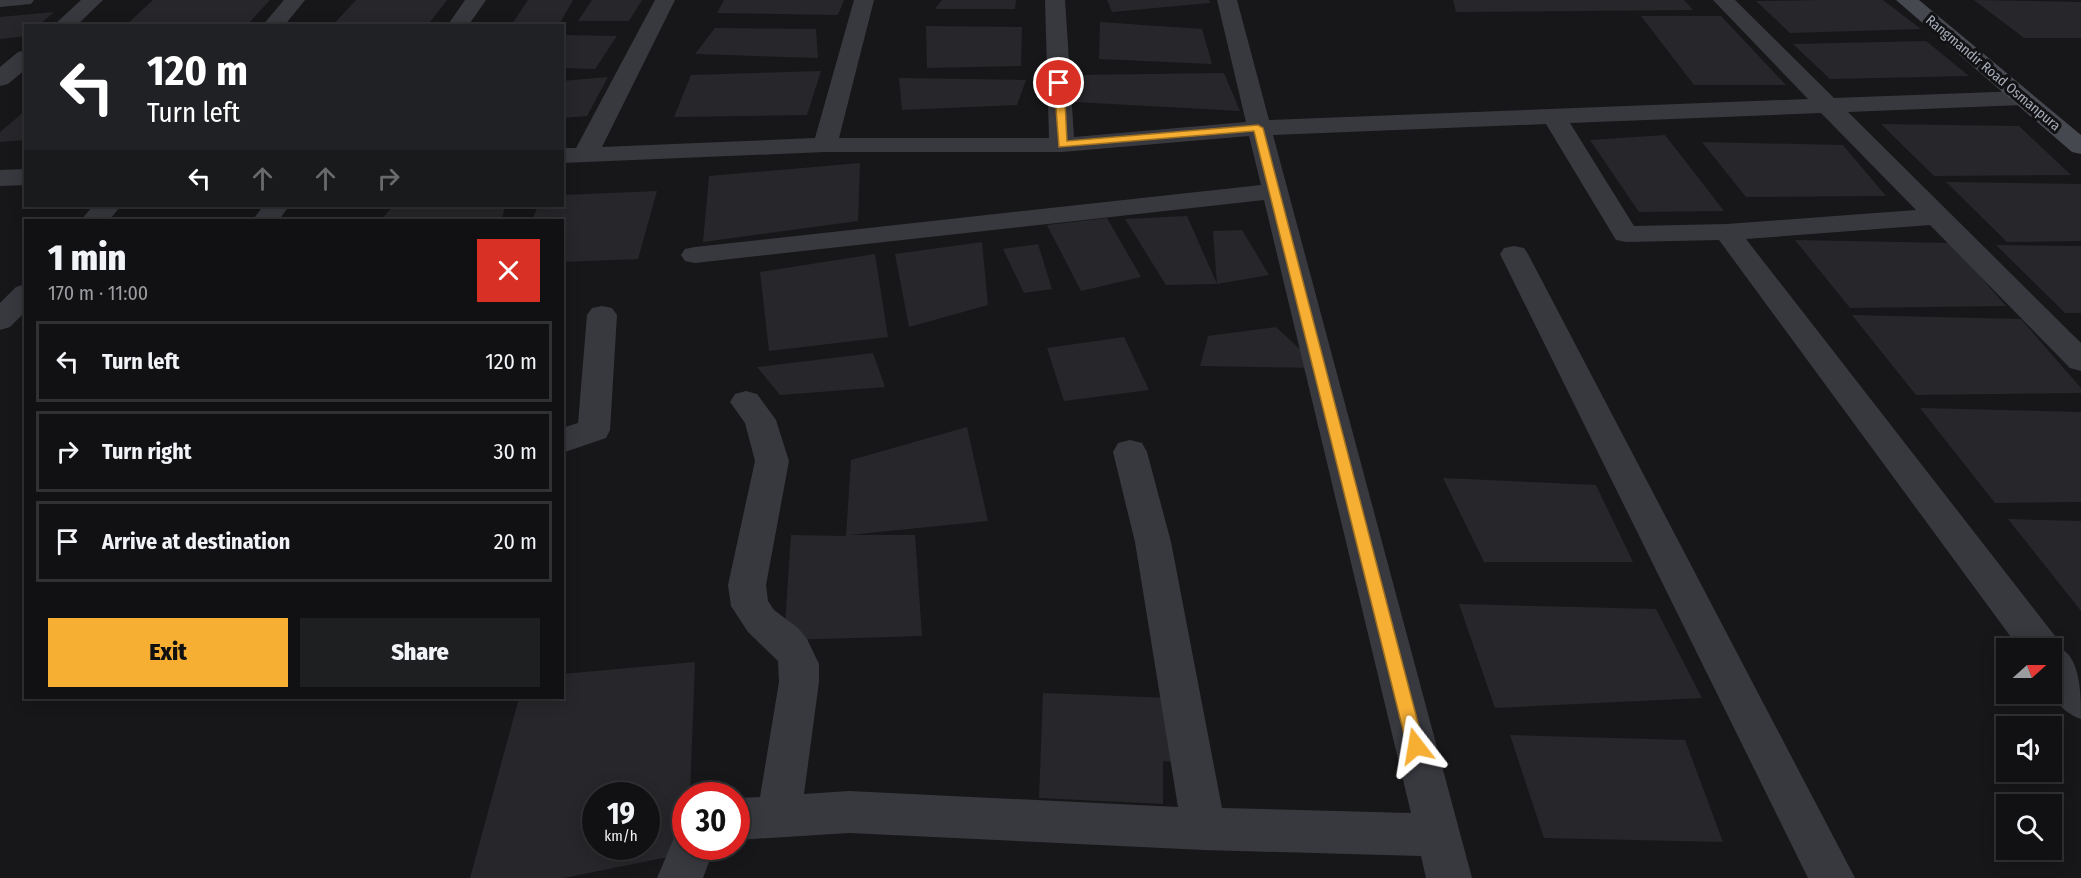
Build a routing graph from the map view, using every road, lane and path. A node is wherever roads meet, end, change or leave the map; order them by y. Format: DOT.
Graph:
graph roads {
  1 [pos="24,0"];
  2 [pos="93,0"];
  3 [pos="296,0"];
  4 [pos="476,0"];
  5 [pos="665,0"];
  6 [pos="864,0"];
  7 [pos="1054,0"];
  8 [pos="1227,0"];
  9 [pos="1723,0"];
  10 [pos="1906,0"];
  11 [pos="0,1"];
  12 [pos="65,24"];
  13 [pos="274,24"];
  14 [pos="458,24"];
  15 [pos="24,59"];
  16 [pos="0,79"];
  17 [pos="2022,98"];
  18 [pos="1828,105"];
  19 [pos="1554,117"];
  20 [pos="1258,128"];
  21 [pos="825,145"];
  22 [pos="1062,145"];
  23 [pos="2081,147"];
  24 [pos="574,156"];
  25 [pos="24,177"];
  26 [pos="0,178"];
  27 [pos="1274,191"];
  28 [pos="107,207"];
  29 [pos="1938,216"];
  30 [pos="95,219"];
  31 [pos="1727,232"];
  32 [pos="1514,254"];
  33 [pos="695,255"];
  34 [pos="24,295"];
  35 [pos="602,315"];
  36 [pos="0,320"];
  37 [pos="2081,361"];
  38 [pos="746,402"];
  39 [pos="564,440"];
  40 [pos="1130,453"];
  41 [pos="2033,638"];
  42 [pos="2062,675"];
  43 [pos="2081,701"];
  44 [pos="779,816"];
  45 [pos="750,818"];
  46 [pos="1204,829"];
  47 [pos="1438,835"];
  48 [pos="687,860"];
  49 [pos="680,878"];
  50 [pos="1449,878"];
  51 [pos="1832,878"];
  1 -- 11 [label="street"];
  2 -- 12 [label="street"];
  3 -- 13 [label="street"];
  4 -- 14 [label="street"];
  5 -- 24 [label="street"];
  6 -- 21 [label="street"];
  7 -- 22 [label="street"];
  8 -- 20 [label="street"];
  9 -- 18 [label="street"];
  10 -- 17 [label="street, Rangmandir Road Osmanpura"];
  15 -- 16 [label="street"];
  17 -- 18 [label="street"];
  17 -- 23 [label="street, Rangmandir Road Osmanpura"];
  18 -- 19 [label="street"];
  18 -- 29 [label="street"];
  19 -- 20 [label="street"];
  19 -- 31 [label="street"];
  20 -- 22 [label="street"];
  20 -- 27 [label="street"];
  21 -- 22 [label="street"];
  21 -- 24 [label="street"];
  25 -- 26 [label="street"];
  27 -- 33 [label="street"];
  27 -- 47 [label="street"];
  28 -- 30 [label="street"];
  29 -- 31 [label="street"];
  29 -- 37 [label="street"];
  31 -- 41 [label="street"];
  32 -- 51 [label="street"];
  34 -- 36 [label="street"];
  35 -- 39 [label="street"];
  38 -- 44 [label="street"];
  40 -- 46 [label="street"];
  42 -- 43 [label="street"];
  44 -- 45 [label="street"];
  44 -- 46 [label="street"];
  46 -- 47 [label="street"];
  47 -- 50 [label="street"];
  48 -- 49 [label="street"];
}
